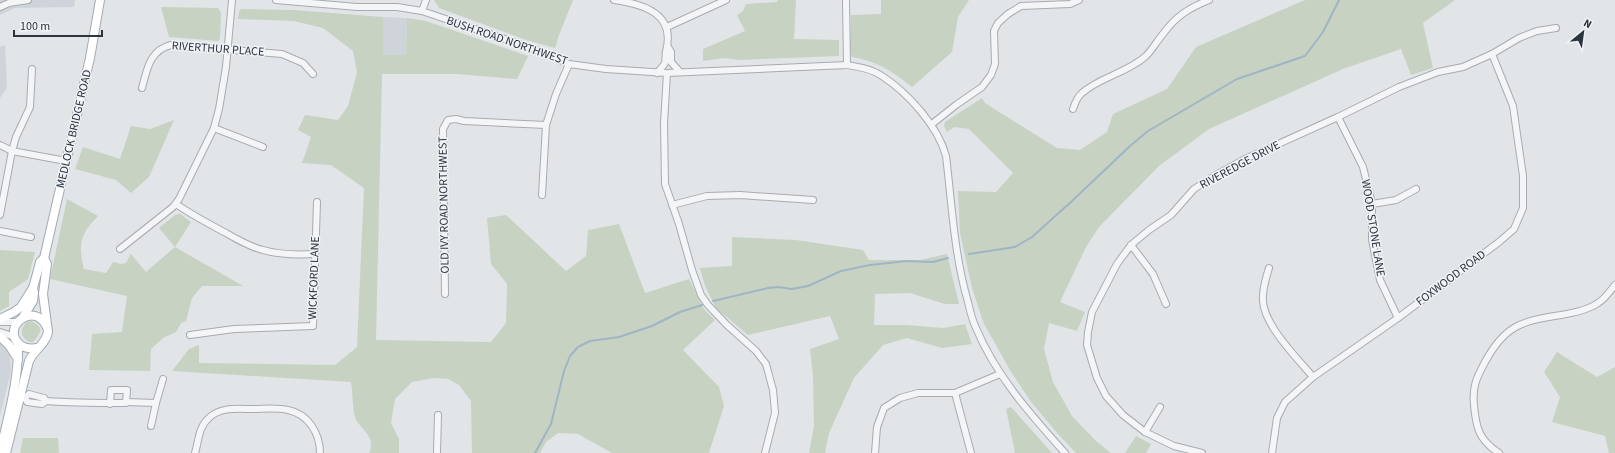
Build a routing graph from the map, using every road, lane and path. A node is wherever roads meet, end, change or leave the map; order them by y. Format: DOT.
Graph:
graph roads {
  1 [pos="28,0"];
  2 [pos="100,0"];
  3 [pos="232,0"];
  4 [pos="276,0"];
  5 [pos="426,0"];
  6 [pos="614,0"];
  7 [pos="726,0"];
  8 [pos="846,0"];
  9 [pos="1079,0"];
  10 [pos="1208,0"];
  11 [pos="293,1"];
  12 [pos="0,7"];
  13 [pos="422,11"];
  14 [pos="667,27"];
  15 [pos="1556,28"];
  16 [pos="668,47"];
  17 [pos="227,49"];
  18 [pos="1492,54"];
  19 [pos="569,64"];
  20 [pos="847,65"];
  21 [pos="32,69"];
  22 [pos="680,72"];
  23 [pos="657,73"];
  24 [pos="667,73"];
  25 [pos="313,74"];
  26 [pos="142,88"];
  27 [pos="1073,109"];
  28 [pos="1338,117"];
  29 [pos="932,124"];
  30 [pos="546,125"];
  31 [pos="214,128"];
  32 [pos="0,145"];
  33 [pos="263,147"];
  34 [pos="12,151"];
  35 [pos="66,161"];
  36 [pos="1416,189"];
  37 [pos="542,195"];
  38 [pos="813,200"];
  39 [pos="317,202"];
  40 [pos="176,204"];
  41 [pos="1372,204"];
  42 [pos="672,205"];
  43 [pos="0,215"];
  44 [pos="0,231"];
  45 [pos="31,237"];
  46 [pos="1131,245"];
  47 [pos="120,249"];
  48 [pos="314,254"];
  49 [pos="44,258"];
  50 [pos="1269,268"];
  51 [pos="1615,285"];
  52 [pos="33,288"];
  53 [pos="445,294"];
  54 [pos="1166,304"];
  55 [pos="1398,318"];
  56 [pos="0,319"];
  57 [pos="20,320"];
  58 [pos="0,322"];
  59 [pos="47,328"];
  60 [pos="0,332"];
  61 [pos="190,335"];
  62 [pos="0,337"];
  63 [pos="16,340"];
  64 [pos="37,348"];
  65 [pos="18,361"];
  66 [pos="1000,374"];
  67 [pos="1312,377"];
  68 [pos="163,379"];
  69 [pos="955,393"];
  70 [pos="19,396"];
  71 [pos="126,402"];
  72 [pos="156,403"];
  73 [pos="110,404"];
  74 [pos="1160,407"];
  75 [pos="438,415"];
  76 [pos="151,426"];
  77 [pos="1145,432"];
  78 [pos="1495,452"];
  79 [pos="0,453"];
  80 [pos="6,453"];
  81 [pos="195,453"];
  82 [pos="320,453"];
  83 [pos="437,453"];
  84 [pos="765,453"];
  85 [pos="875,453"];
  86 [pos="971,453"];
  87 [pos="1065,453"];
  88 [pos="1202,453"];
  89 [pos="1272,453"];
  1 -- 12 [label="street"];
  2 -- 35 [label="main road, MEDLOCK BRIDGE ROAD"];
  3 -- 17 [label="street"];
  4 -- 11 [label="street, BUSH ROAD NORTHWEST"];
  5 -- 13 [label="street"];
  6 -- 14 [label="street"];
  7 -- 14 [label="street"];
  8 -- 20 [label="street"];
  9 -- 29 [label="street"];
  10 -- 27 [label="street"];
  11 -- 13 [label="street, BUSH ROAD NORTHWEST"];
  13 -- 19 [label="street, BUSH ROAD NORTHWEST"];
  14 -- 16 [label="street"];
  15 -- 18 [label="street, RIVEREDGE DRIVE"];
  16 -- 22 [label="street"];
  16 -- 23 [label="street"];
  17 -- 25 [label="street, RIVERTHUR PLACE"];
  17 -- 26 [label="street, RIVERTHUR PLACE"];
  17 -- 31 [label="street"];
  18 -- 28 [label="street, RIVEREDGE DRIVE"];
  18 -- 55 [label="street, FOXWOOD ROAD"];
  19 -- 23 [label="street, BUSH ROAD NORTHWEST"];
  19 -- 30 [label="street"];
  20 -- 22 [label="street, BUSH ROAD NORTHWEST"];
  20 -- 29 [label="street, BUSH ROAD NORTHWEST"];
  21 -- 34 [label="street"];
  22 -- 24 [label="street, BUSH ROAD NORTHWEST"];
  23 -- 24 [label="street, BUSH ROAD NORTHWEST"];
  24 -- 42 [label="street"];
  28 -- 41 [label="street, WOOD STONE LANE"];
  28 -- 46 [label="street, RIVEREDGE DRIVE"];
  29 -- 66 [label="street"];
  30 -- 37 [label="street"];
  30 -- 53 [label="street, OLD IVY ROAD NORTHWEST"];
  31 -- 33 [label="street"];
  31 -- 40 [label="street"];
  32 -- 34 [label="street"];
  34 -- 35 [label="street"];
  34 -- 43 [label="street"];
  35 -- 49 [label="main road, MEDLOCK BRIDGE ROAD"];
  36 -- 41 [label="street"];
  38 -- 42 [label="street"];
  39 -- 48 [label="street, WICKFORD LANE"];
  40 -- 47 [label="street"];
  40 -- 48 [label="street"];
  41 -- 55 [label="street, WOOD STONE LANE"];
  42 -- 84 [label="street"];
  44 -- 45 [label="street"];
  46 -- 54 [label="street"];
  46 -- 77 [label="street, RIVEREDGE DRIVE"];
  48 -- 61 [label="street, WICKFORD LANE"];
  49 -- 52 [label="main road, MEDLOCK BRIDGE ROAD"];
  49 -- 59 [label="main road, MEDLOCK BRIDGE ROAD"];
  50 -- 67 [label="street"];
  51 -- 78 [label="street"];
  52 -- 56 [label="main road"];
  52 -- 57 [label="main road, MEDLOCK BRIDGE ROAD"];
  55 -- 67 [label="street, FOXWOOD ROAD"];
  57 -- 58 [label="street"];
  57 -- 59 [label="main road"];
  57 -- 63 [label="main road, MEDLOCK BRIDGE ROAD"];
  59 -- 64 [label="main road, MEDLOCK BRIDGE ROAD"];
  60 -- 63 [label="street"];
  62 -- 65 [label="main road"];
  63 -- 64 [label="main road"];
  63 -- 65 [label="main road, MEDLOCK BRIDGE ROAD"];
  64 -- 70 [label="main road, MEDLOCK BRIDGE ROAD"];
  65 -- 70 [label="main road, MEDLOCK BRIDGE ROAD"];
  66 -- 69 [label="street"];
  66 -- 87 [label="street"];
  67 -- 89 [label="street, FOXWOOD ROAD"];
  68 -- 72 [label="street"];
  69 -- 85 [label="street"];
  69 -- 86 [label="street"];
  70 -- 73 [label="street"];
  70 -- 79 [label="main road, MEDLOCK BRIDGE ROAD"];
  70 -- 80 [label="main road, MEDLOCK BRIDGE ROAD"];
  71 -- 72 [label="street"];
  71 -- 73 [label="street"];
  71 -- 73 [label="street"];
  72 -- 76 [label="street"];
  74 -- 77 [label="street"];
  75 -- 83 [label="street"];
  77 -- 88 [label="street, RIVEREDGE DRIVE"];
  81 -- 82 [label="street"];
}
